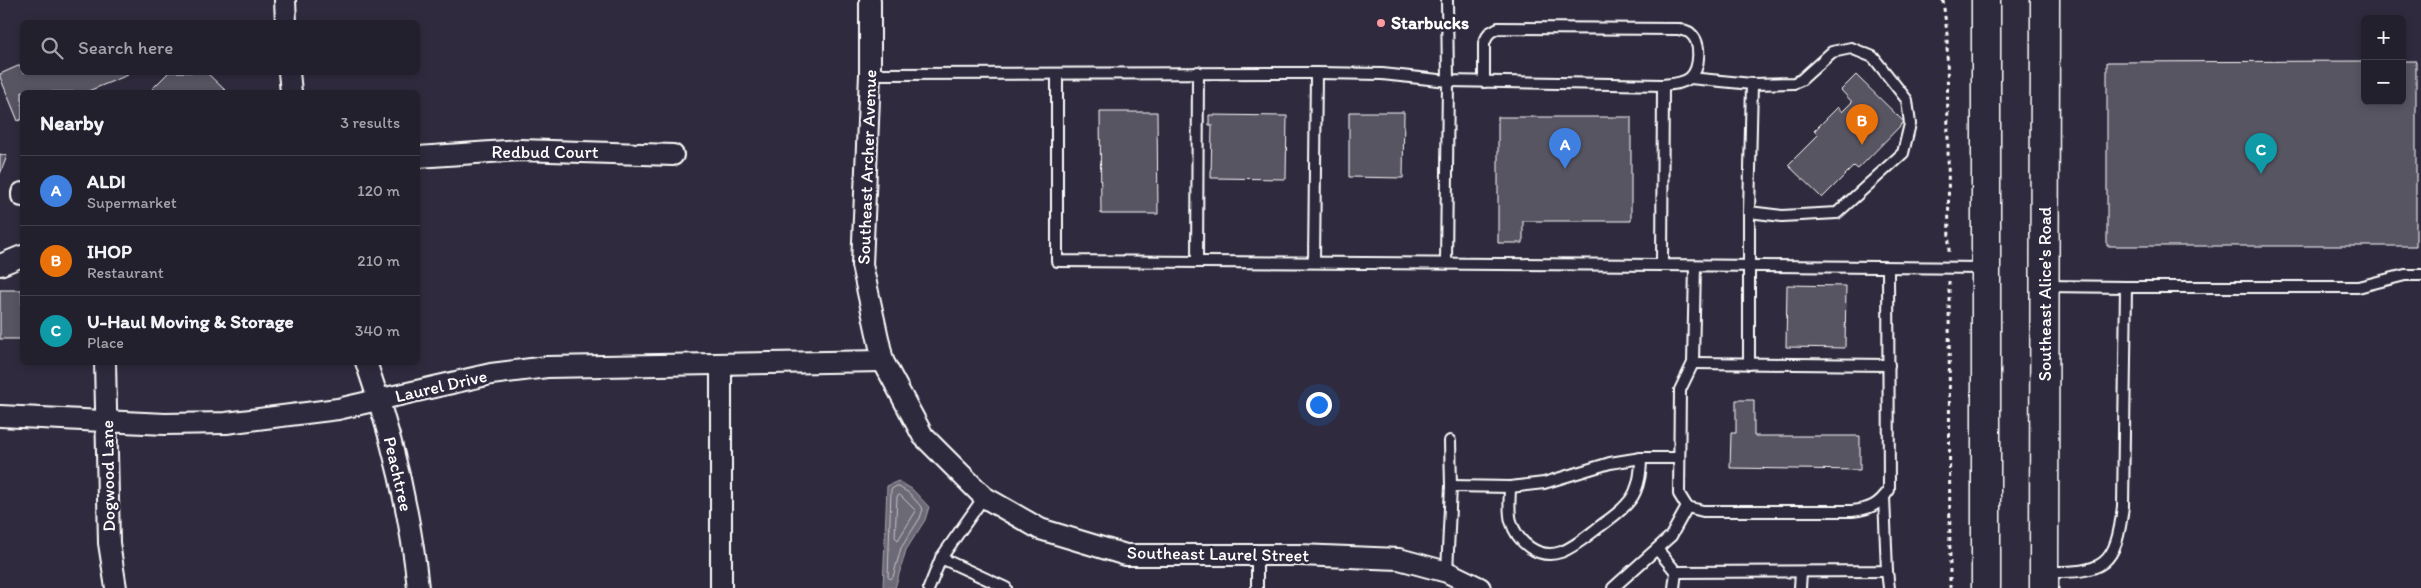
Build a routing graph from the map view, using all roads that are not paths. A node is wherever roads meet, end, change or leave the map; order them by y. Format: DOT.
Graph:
graph roads {
  1 [pos="285,0"];
  2 [pos="870,0"];
  3 [pos="1447,0"];
  4 [pos="1986,0"];
  5 [pos="2045,0"];
  6 [pos="286,20"];
  7 [pos="1198,72"];
  8 [pos="1316,73"];
  9 [pos="870,74"];
  10 [pos="289,75"];
  11 [pos="1057,75"];
  12 [pos="1690,78"];
  13 [pos="1448,81"];
  14 [pos="1484,82"];
  15 [pos="1752,84"];
  16 [pos="1662,85"];
  17 [pos="291,90"];
  18 [pos="673,155"];
  19 [pos="420,158"];
  20 [pos="1749,212"];
  21 [pos="20,257"];
  22 [pos="1197,262"];
  23 [pos="1314,262"];
  24 [pos="1446,262"];
  25 [pos="0,265"];
  26 [pos="1662,265"];
  27 [pos="1695,266"];
  28 [pos="1748,266"];
  29 [pos="1888,268"];
  30 [pos="1986,268"];
  31 [pos="2421,275"];
  32 [pos="2045,286"];
  33 [pos="2126,287"];
  34 [pos="884,361"];
  35 [pos="1693,362"];
  36 [pos="1749,364"];
  37 [pos="105,365"];
  38 [pos="367,365"];
  39 [pos="1889,365"];
  40 [pos="721,366"];
  41 [pos="379,400"];
  42 [pos="0,416"];
  43 [pos="107,421"];
  44 [pos="1450,441"];
  45 [pos="1641,458"];
  46 [pos="1679,458"];
  47 [pos="1451,486"];
  48 [pos="1510,487"];
  49 [pos="984,497"];
  50 [pos="1884,497"];
  51 [pos="1687,507"];
  52 [pos="1656,549"];
  53 [pos="1257,555"];
  54 [pos="941,558"];
  55 [pos="1447,572"];
  56 [pos="1676,572"];
  57 [pos="1800,572"];
  58 [pos="1888,572"];
  59 [pos="2044,580"];
  60 [pos="116,588"];
  61 [pos="418,588"];
  62 [pos="721,588"];
  63 [pos="929,588"];
  64 [pos="1006,588"];
  65 [pos="1257,588"];
  66 [pos="1480,588"];
  67 [pos="1613,588"];
  68 [pos="1674,588"];
  69 [pos="1800,588"];
  70 [pos="1889,588"];
  71 [pos="1986,588"];
  1 -- 6 [label="street"];
  2 -- 9 [label="street, Southeast Archer Avenue"];
  3 -- 13 [label="lane"];
  4 -- 30 [label="main road"];
  5 -- 32 [label="main road, Southeast Alice's Road"];
  7 -- 8 [label="lane"];
  7 -- 11 [label="lane"];
  7 -- 22 [label="lane"];
  8 -- 13 [label="lane"];
  8 -- 23 [label="lane"];
  9 -- 11 [label="lane"];
  9 -- 34 [label="street, Southeast Archer Avenue"];
  10 -- 17 [label="street"];
  11 -- 22 [label="lane"];
  12 -- 14 [label="lane"];
  12 -- 15 [label="lane"];
  12 -- 16 [label="lane"];
  13 -- 14 [label="lane"];
  13 -- 24 [label="lane"];
  14 -- 16 [label="lane"];
  15 -- 20 [label="lane"];
  15 -- 20 [label="lane"];
  16 -- 26 [label="lane"];
  18 -- 19 [label="street, Redbud Court"];
  20 -- 28 [label="lane"];
  21 -- 25 [label="street"];
  22 -- 23 [label="lane"];
  23 -- 24 [label="lane"];
  24 -- 26 [label="lane"];
  26 -- 27 [label="lane"];
  27 -- 28 [label="lane"];
  27 -- 35 [label="lane"];
  28 -- 29 [label="lane"];
  28 -- 36 [label="lane"];
  29 -- 30 [label="lane"];
  29 -- 39 [label="lane"];
  30 -- 71 [label="main road"];
  31 -- 33 [label="lane"];
  32 -- 33 [label="lane"];
  32 -- 59 [label="main road, Southeast Alice's Road"];
  33 -- 59 [label="lane"];
  34 -- 40 [label="street, Laurel Drive"];
  34 -- 49 [label="street, Southeast Laurel Street"];
  35 -- 36 [label="lane"];
  35 -- 46 [label="lane"];
  36 -- 39 [label="lane"];
  37 -- 43 [label="street, Dogwood Lane"];
  38 -- 41 [label="street, Peachtree"];
  39 -- 50 [label="lane"];
  40 -- 41 [label="street, Laurel Drive"];
  40 -- 62 [label="street"];
  41 -- 43 [label="street, Laurel Drive"];
  41 -- 61 [label="street, Peachtree"];
  42 -- 43 [label="street, Laurel Drive"];
  43 -- 60 [label="street, Dogwood Lane"];
  44 -- 47 [label="lane"];
  45 -- 46 [label="lane"];
  45 -- 48 [label="lane"];
  45 -- 48 [label="lane"];
  46 -- 51 [label="lane"];
  47 -- 48 [label="lane"];
  47 -- 55 [label="lane"];
  49 -- 53 [label="street, Southeast Laurel Street"];
  49 -- 54 [label="lane"];
  50 -- 51 [label="lane"];
  50 -- 58 [label="lane"];
  51 -- 52 [label="lane"];
  52 -- 56 [label="lane"];
  52 -- 67 [label="lane"];
  53 -- 55 [label="street, Southeast Laurel Street"];
  53 -- 65 [label="lane"];
  54 -- 63 [label="lane"];
  54 -- 64 [label="lane"];
  55 -- 66 [label="street, Southeast Laurel Street"];
  56 -- 57 [label="lane"];
  56 -- 68 [label="lane"];
  57 -- 58 [label="lane"];
  57 -- 69 [label="lane"];
  58 -- 70 [label="lane"];
}
